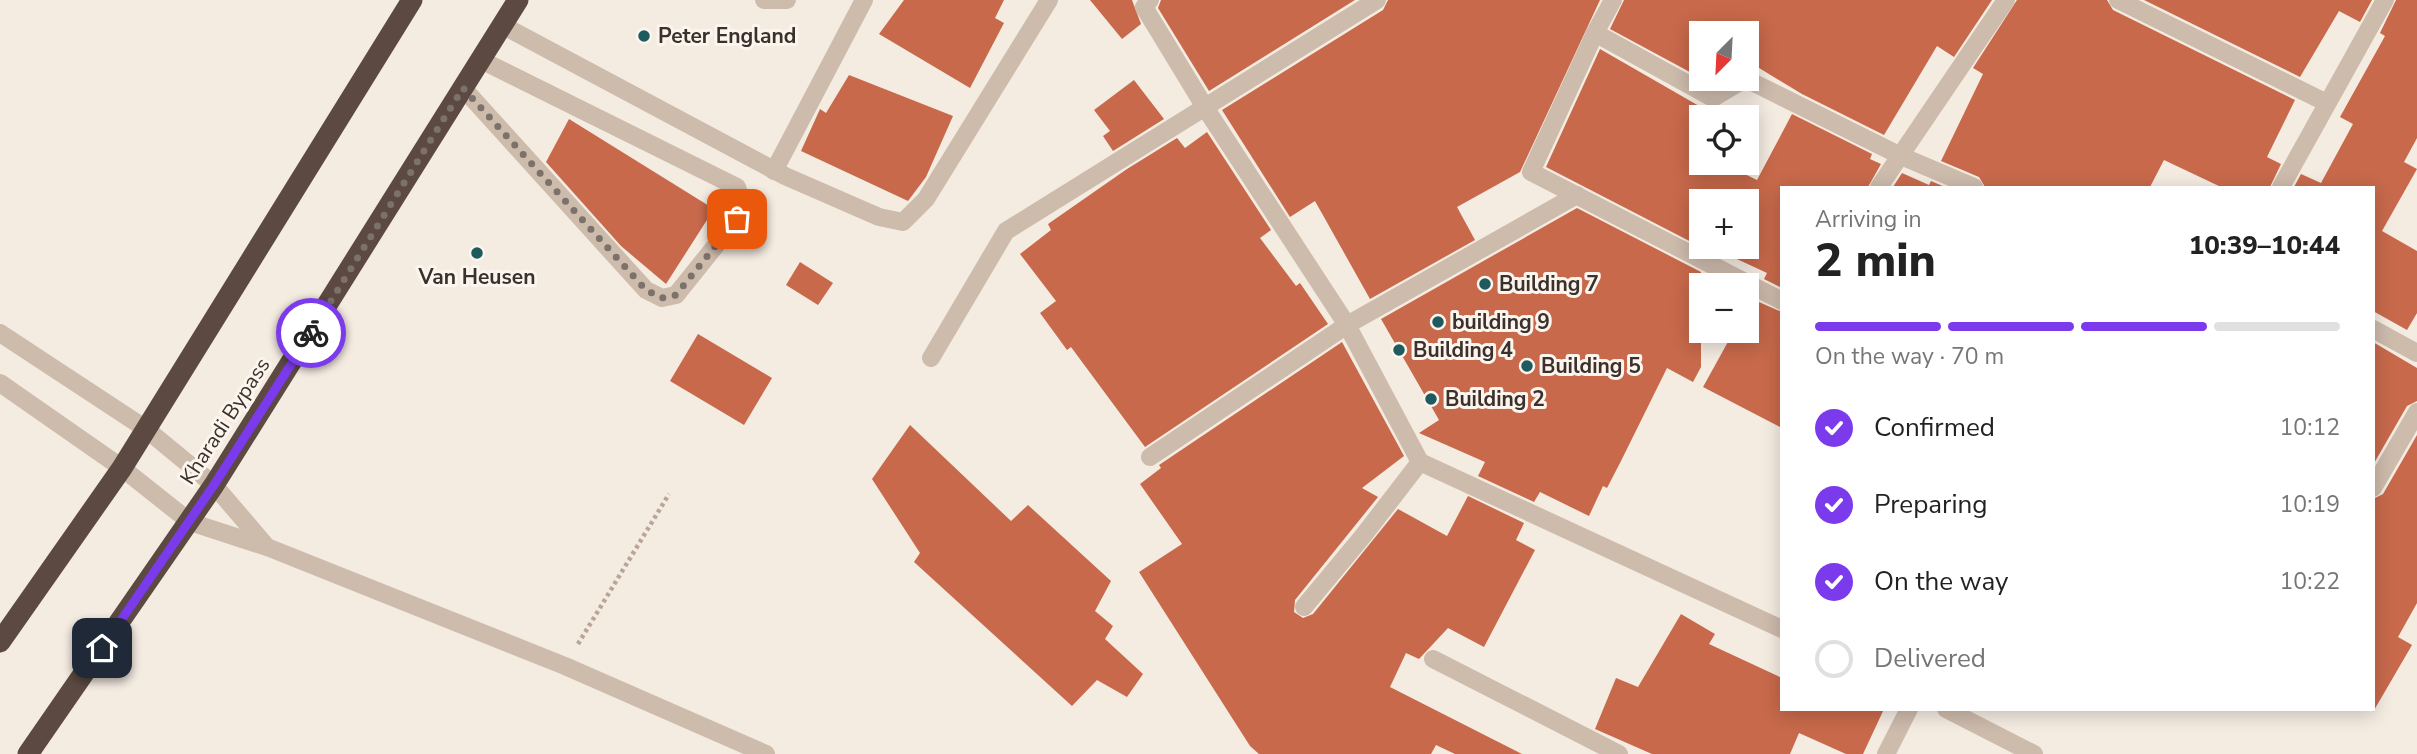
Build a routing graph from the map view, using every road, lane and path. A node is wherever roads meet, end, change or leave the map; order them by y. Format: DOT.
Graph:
graph roads {
  1 [pos="412,0"];
  2 [pos="518,0"];
  3 [pos="764,0"];
  4 [pos="787,0"];
  5 [pos="864,0"];
  6 [pos="1049,0"];
  7 [pos="1377,0"];
  8 [pos="1613,0"];
  9 [pos="2006,0"];
  10 [pos="2118,0"];
  11 [pos="2385,0"];
  12 [pos="1144,2"];
  13 [pos="502,25"];
  14 [pos="1595,33"];
  15 [pos="481,60"];
  16 [pos="1689,85"];
  17 [pos="1759,85"];
  18 [pos="463,88"];
  19 [pos="1700,91"];
  20 [pos="1725,91"];
  21 [pos="2327,103"];
  22 [pos="1206,109"];
  23 [pos="1901,156"];
  24 [pos="774,171"];
  25 [pos="1881,186"];
  26 [pos="1972,186"];
  27 [pos="2282,186"];
  28 [pos="1577,195"];
  29 [pos="1780,300"];
  30 [pos="1347,325"];
  31 [pos="2375,330"];
  32 [pos="0,333"];
  33 [pos="2417,353"];
  34 [pos="931,358"];
  35 [pos="0,383"];
  36 [pos="2417,412"];
  37 [pos="146,429"];
  38 [pos="1150,457"];
  39 [pos="1420,462"];
  40 [pos="122,468"];
  41 [pos="214,485"];
  42 [pos="2375,485"];
  43 [pos="669,495"];
  44 [pos="190,522"];
  45 [pos="267,547"];
  46 [pos="1304,607"];
  47 [pos="1780,628"];
  48 [pos="0,642"];
  49 [pos="1433,659"];
  50 [pos="565,666"];
  51 [pos="1908,711"];
  52 [pos="1950,711"];
  53 [pos="28,754"];
  54 [pos="766,754"];
  55 [pos="1619,754"];
  56 [pos="1886,754"];
  57 [pos="2034,754"];
  1 -- 37 [label="highway"];
  2 -- 13 [label="highway, Kharadi Bypass"];
  3 -- 4 [label="street"];
  5 -- 24 [label="street"];
  6 -- 24 [label="street"];
  7 -- 22 [label="street"];
  8 -- 14 [label="street"];
  9 -- 23 [label="street"];
  10 -- 21 [label="street"];
  11 -- 21 [label="street"];
  12 -- 22 [label="street"];
  13 -- 15 [label="highway, Kharadi Bypass"];
  13 -- 24 [label="street"];
  14 -- 16 [label="street"];
  14 -- 28 [label="street"];
  15 -- 18 [label="highway, Kharadi Bypass"];
  15 -- 18 [label="street"];
  17 -- 23 [label="street"];
  18 -- 41 [label="highway, Kharadi Bypass"];
  19 -- 20 [label="street"];
  21 -- 27 [label="street"];
  22 -- 30 [label="street"];
  22 -- 34 [label="street"];
  23 -- 25 [label="street"];
  23 -- 26 [label="street"];
  28 -- 29 [label="street"];
  28 -- 30 [label="street"];
  30 -- 38 [label="street"];
  30 -- 39 [label="street"];
  31 -- 33 [label="street"];
  32 -- 37 [label="street"];
  35 -- 40 [label="street"];
  36 -- 42 [label="street"];
  37 -- 40 [label="highway"];
  37 -- 41 [label="street"];
  39 -- 46 [label="street"];
  39 -- 47 [label="street"];
  40 -- 44 [label="street"];
  40 -- 48 [label="highway"];
  41 -- 44 [label="highway, Kharadi Bypass"];
  41 -- 45 [label="street"];
  43 -- 50 [label="path"];
  44 -- 45 [label="street"];
  44 -- 53 [label="highway, Kharadi Bypass"];
  45 -- 50 [label="street"];
  49 -- 55 [label="street"];
  50 -- 54 [label="street"];
  51 -- 56 [label="street"];
  52 -- 57 [label="street"];
}
